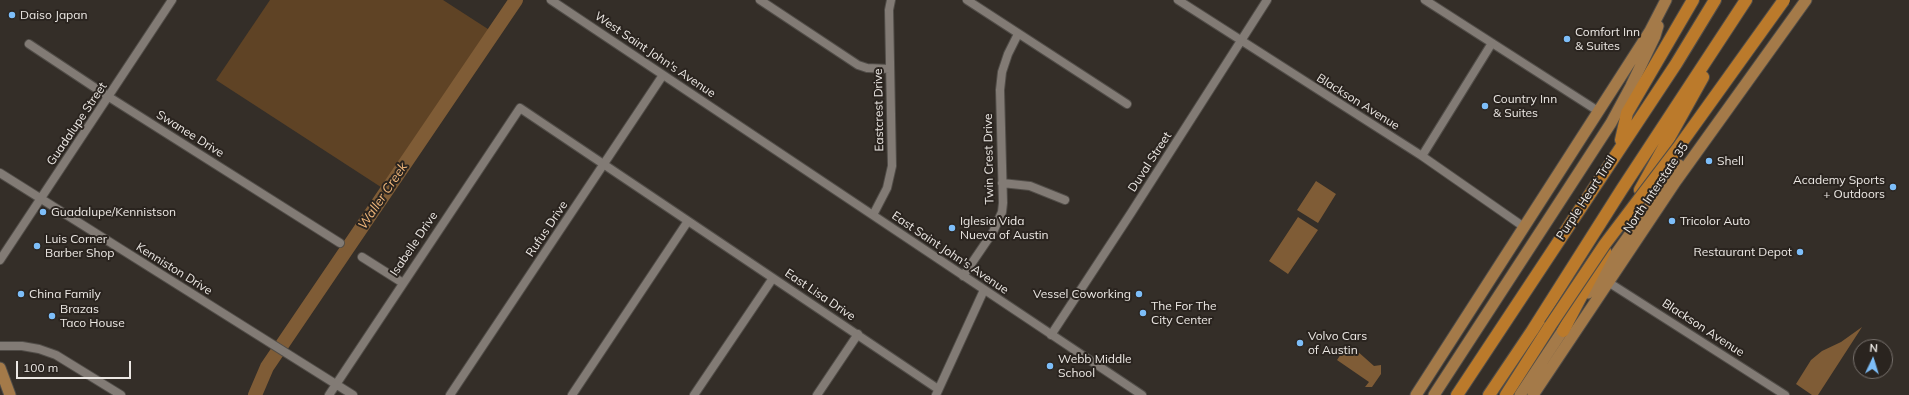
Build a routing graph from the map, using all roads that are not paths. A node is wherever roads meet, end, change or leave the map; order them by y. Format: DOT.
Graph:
graph roads {
  1 [pos="172,0"];
  2 [pos="760,0"];
  3 [pos="891,0"];
  4 [pos="967,0"];
  5 [pos="1178,0"];
  6 [pos="1267,0"];
  7 [pos="1425,0"];
  8 [pos="1693,0"];
  9 [pos="1715,0"];
  10 [pos="1746,0"];
  11 [pos="1784,0"];
  12 [pos="1806,0"];
  13 [pos="555,1"];
  14 [pos="1665,4"];
  15 [pos="1725,31"];
  16 [pos="1018,34"];
  17 [pos="1241,42"];
  18 [pos="1492,43"];
  19 [pos="29,44"];
  20 [pos="890,69"];
  21 [pos="663,75"];
  22 [pos="109,97"];
  23 [pos="1734,98"];
  24 [pos="1127,104"];
  25 [pos="520,108"];
  26 [pos="1598,112"];
  27 [pos="746,130"];
  28 [pos="1619,148"];
  29 [pos="1422,156"];
  30 [pos="605,164"];
  31 [pos="0,173"];
  32 [pos="1002,183"];
  33 [pos="41,198"];
  34 [pos="1065,200"];
  35 [pos="873,215"];
  36 [pos="688,220"];
  37 [pos="1524,227"];
  38 [pos="340,243"];
  39 [pos="362,256"];
  40 [pos="0,260"];
  41 [pos="963,276"];
  42 [pos="773,278"];
  43 [pos="1608,282"];
  44 [pos="403,283"];
  45 [pos="984,290"];
  46 [pos="1563,331"];
  47 [pos="858,334"];
  48 [pos="1051,334"];
  49 [pos="0,346"];
  50 [pos="0,368"];
  51 [pos="336,385"];
  52 [pos="937,392"];
  53 [pos="10,395"];
  54 [pos="121,395"];
  55 [pos="329,395"];
  56 [pos="353,395"];
  57 [pos="450,395"];
  58 [pos="572,395"];
  59 [pos="694,395"];
  60 [pos="817,395"];
  61 [pos="1142,395"];
  62 [pos="1416,395"];
  63 [pos="1434,395"];
  64 [pos="1457,395"];
  65 [pos="1489,395"];
  66 [pos="1506,395"];
  67 [pos="1520,395"];
  68 [pos="1533,395"];
  69 [pos="1785,395"];
  1 -- 22 [label="street, Guadalupe Street"];
  2 -- 20 [label="street"];
  3 -- 20 [label="street, Eastcrest Drive"];
  4 -- 16 [label="street"];
  5 -- 17 [label="street, Blackson Avenue"];
  6 -- 17 [label="street, Duval Street"];
  7 -- 18 [label="street"];
  8 -- 28 [label="highway"];
  9 -- 28 [label="highway, Purple Heart Trail"];
  10 -- 15 [label="highway, Purple Heart Trail"];
  11 -- 66 [label="highway, bridge"];
  12 -- 23 [label="main road, North Interstate 35"];
  13 -- 21 [label="street, West Saint John's Avenue"];
  14 -- 26 [label="main road"];
  14 -- 63 [label="main road"];
  15 -- 46 [label="highway"];
  15 -- 65 [label="highway, Purple Heart Trail"];
  16 -- 24 [label="street"];
  16 -- 32 [label="street, Twin Crest Drive"];
  17 -- 29 [label="street, Blackson Avenue"];
  17 -- 48 [label="street, Duval Street"];
  18 -- 26 [label="street"];
  18 -- 29 [label="street"];
  19 -- 22 [label="street, Swanee Drive"];
  20 -- 35 [label="street, Eastcrest Drive"];
  21 -- 27 [label="street, West Saint John's Avenue"];
  21 -- 30 [label="street, Rufus Drive"];
  22 -- 33 [label="street, Guadalupe Street"];
  22 -- 38 [label="street, Swanee Drive"];
  23 -- 43 [label="main road, North Interstate 35"];
  23 -- 46 [label="main road"];
  25 -- 30 [label="street, East Lisa Drive"];
  25 -- 44 [label="street, Isabelle Drive"];
  26 -- 37 [label="main road"];
  27 -- 35 [label="street, East Saint John's Avenue"];
  28 -- 64 [label="highway, Purple Heart Trail"];
  29 -- 37 [label="street, Blackson Avenue"];
  30 -- 36 [label="street, East Lisa Drive"];
  30 -- 57 [label="street, Rufus Drive"];
  31 -- 33 [label="street, Kenniston Drive"];
  32 -- 34 [label="street"];
  32 -- 41 [label="street, Twin Crest Drive"];
  33 -- 40 [label="street, Guadalupe Street"];
  33 -- 51 [label="street, Kenniston Drive"];
  35 -- 41 [label="street, East Saint John's Avenue"];
  36 -- 42 [label="street, East Lisa Drive"];
  36 -- 58 [label="street"];
  37 -- 62 [label="main road"];
  39 -- 44 [label="street"];
  41 -- 45 [label="street, East Saint John's Avenue"];
  42 -- 47 [label="street, East Lisa Drive"];
  42 -- 59 [label="street"];
  43 -- 68 [label="main road, North Interstate 35"];
  43 -- 69 [label="street, Blackson Avenue"];
  44 -- 51 [label="street, Isabelle Drive"];
  45 -- 48 [label="street, East Saint John's Avenue"];
  45 -- 52 [label="street"];
  46 -- 67 [label="main road"];
  47 -- 52 [label="street, East Lisa Drive"];
  47 -- 60 [label="street"];
  48 -- 61 [label="street, East Saint John's Avenue"];
  49 -- 54 [label="street"];
  50 -- 53 [label="main road"];
  51 -- 55 [label="street, Isabelle Drive"];
  51 -- 56 [label="street"];
}
